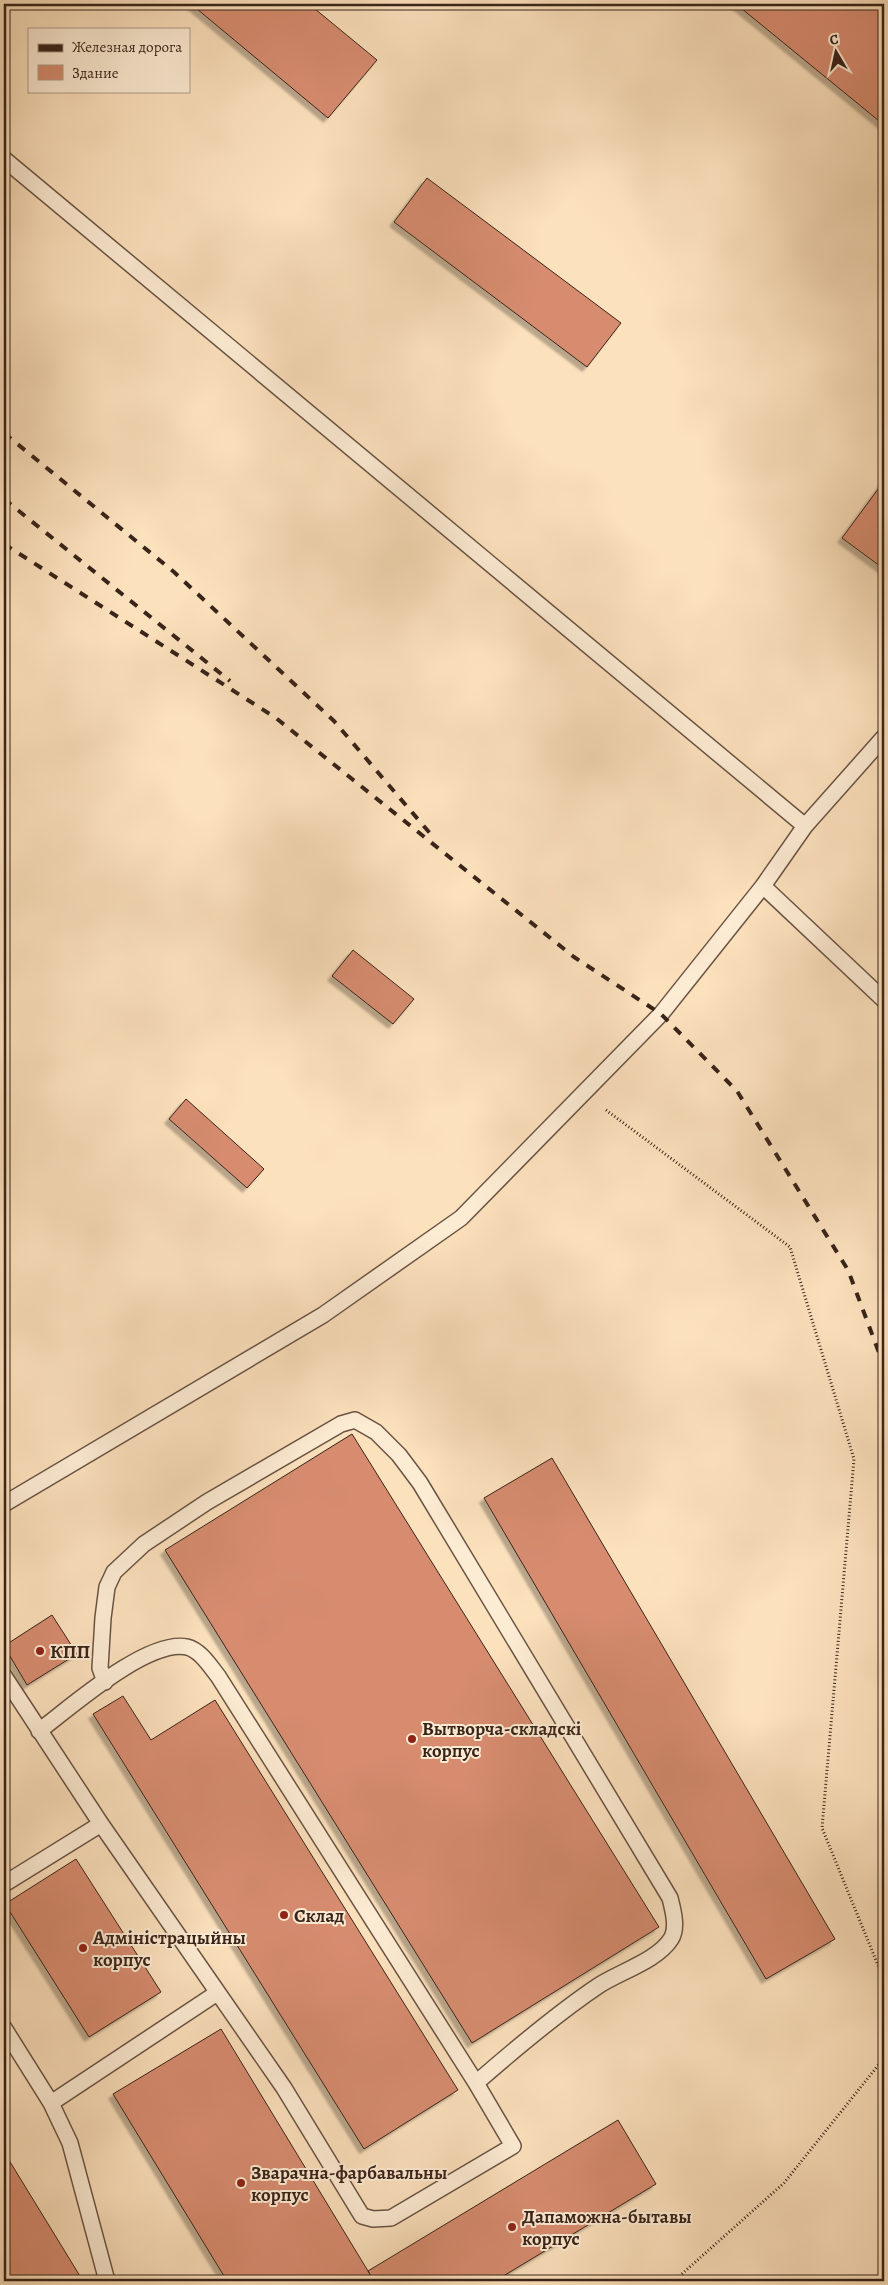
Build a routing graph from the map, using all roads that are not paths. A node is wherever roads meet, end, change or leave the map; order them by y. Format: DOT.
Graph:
graph roads {
  1 [pos="4,159"];
  2 [pos="884,737"];
  3 [pos="805,826"];
  4 [pos="763,886"];
  5 [pos="884,1000"];
  6 [pos="4,1504"];
  7 [pos="4,1676"];
  8 [pos="105,1682"];
  9 [pos="39,1731"];
  10 [pos="102,1824"];
  11 [pos="4,1884"];
  12 [pos="217,1993"];
  13 [pos="4,2028"];
  14 [pos="476,2083"];
  15 [pos="50,2104"];
  16 [pos="106,2281"];
  1 -- 3 [label="lane"];
  2 -- 3 [label="lane"];
  3 -- 4 [label="lane"];
  4 -- 5 [label="lane"];
  4 -- 6 [label="lane"];
  7 -- 9 [label="lane"];
  8 -- 9 [label="lane"];
  8 -- 14 [label="lane"];
  8 -- 14 [label="lane"];
  9 -- 10 [label="lane"];
  10 -- 11 [label="lane"];
  10 -- 12 [label="lane"];
  12 -- 14 [label="lane"];
  12 -- 15 [label="lane"];
  13 -- 15 [label="lane"];
  15 -- 16 [label="lane"];
}
